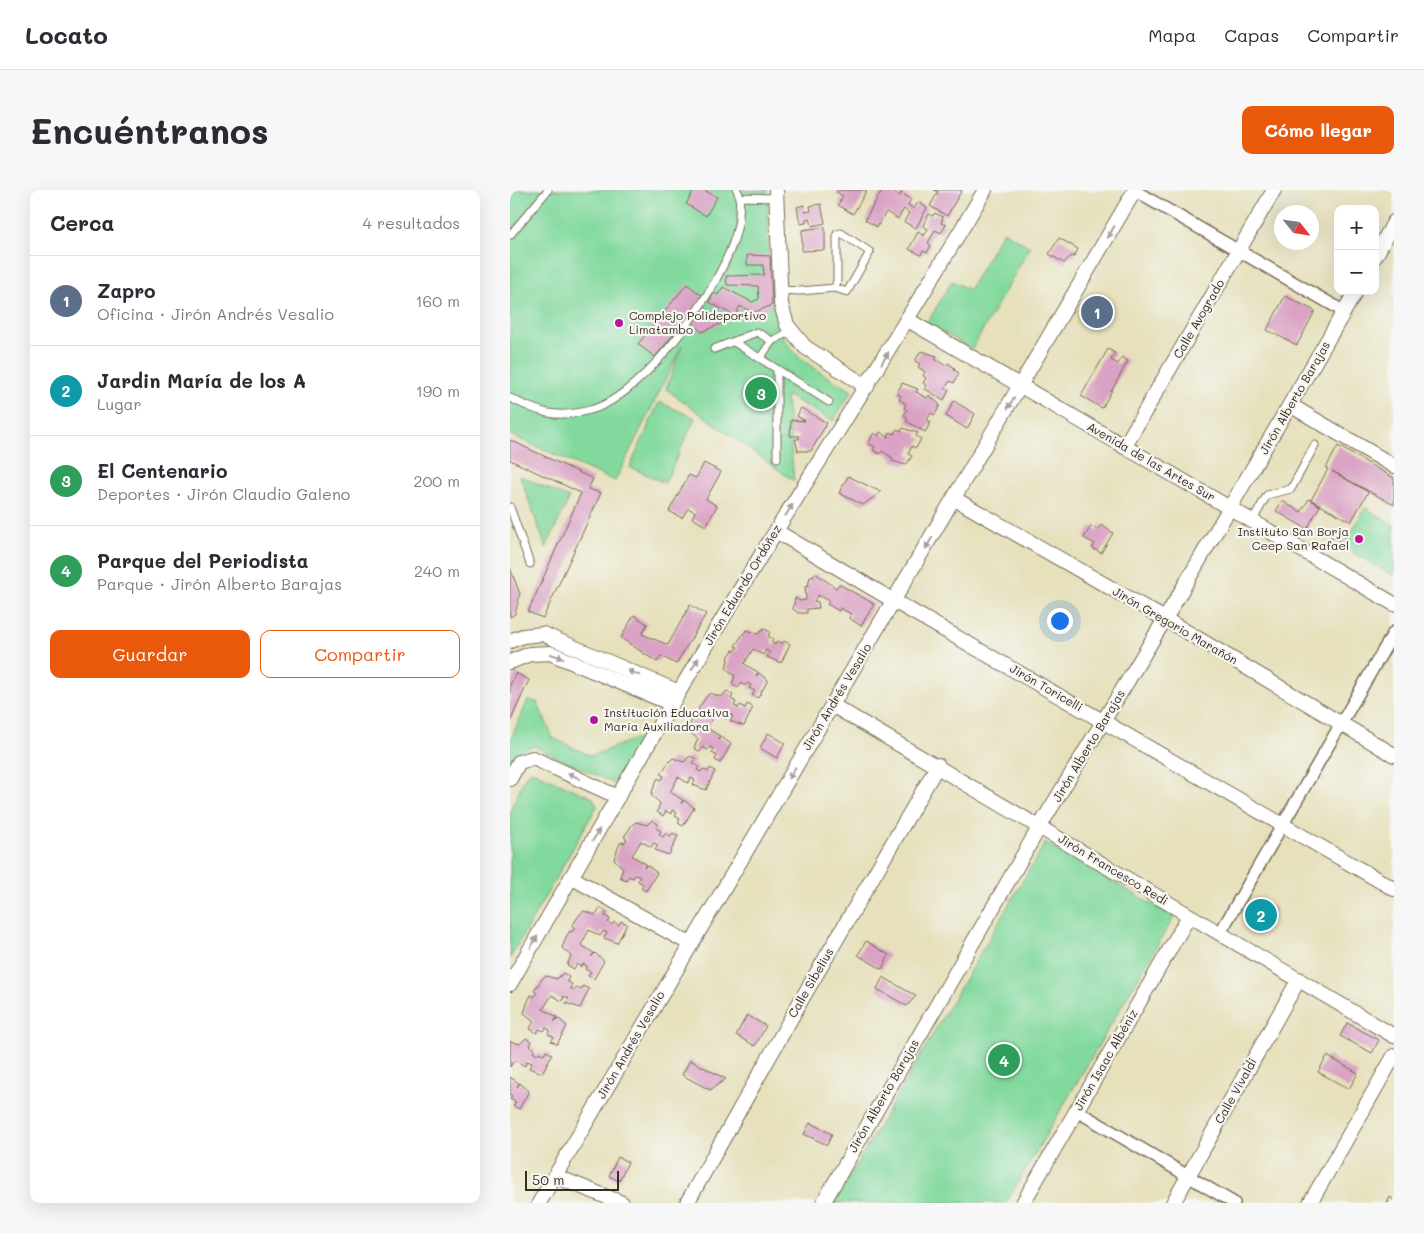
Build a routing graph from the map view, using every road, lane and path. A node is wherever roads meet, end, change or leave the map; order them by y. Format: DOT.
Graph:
graph roads {
  1 [pos="548,190"];
  2 [pos="985,190"];
  3 [pos="1274,190"];
  4 [pos="1135,191"];
  5 [pos="738,194"];
  6 [pos="776,194"];
  7 [pos="1394,222"];
  8 [pos="510,235"];
  9 [pos="1379,250"];
  10 [pos="1238,251"];
  11 [pos="835,288"];
  12 [pos="780,290"];
  13 [pos="1354,295"];
  14 [pos="1345,312"];
  15 [pos="908,320"];
  16 [pos="791,331"];
  17 [pos="772,341"];
  18 [pos="734,342"];
  19 [pos="714,349"];
  20 [pos="760,358"];
  21 [pos="777,369"];
  22 [pos="868,386"];
  23 [pos="1021,386"];
  24 [pos="510,398"];
  25 [pos="829,402"];
  26 [pos="1290,405"];
  27 [pos="1315,445"];
  28 [pos="1124,447"];
  29 [pos="777,458"];
  30 [pos="1394,464"];
  31 [pos="955,499"];
  32 [pos="510,507"];
  33 [pos="1229,508"];
  34 [pos="512,521"];
  35 [pos="1252,522"];
  36 [pos="776,531"];
  37 [pos="530,564"];
  38 [pos="894,601"];
  39 [pos="1394,604"];
  40 [pos="1165,619"];
  41 [pos="1394,632"];
  42 [pos="510,641"];
  43 [pos="511,659"];
  44 [pos="679,692"];
  45 [pos="672,704"];
  46 [pos="832,705"];
  47 [pos="1104,721"];
  48 [pos="1341,724"];
  49 [pos="1394,755"];
  50 [pos="938,765"];
  51 [pos="510,779"];
  52 [pos="618,797"];
  53 [pos="1284,825"];
  54 [pos="1040,826"];
  55 [pos="572,877"];
  56 [pos="1394,889"];
  57 [pos="1189,916"];
  58 [pos="1220,934"];
  59 [pos="690,944"];
  60 [pos="1300,980"];
  61 [pos="510,984"];
  62 [pos="1394,1036"];
  63 [pos="1394,1056"];
  64 [pos="1077,1111"];
  65 [pos="555,1176"];
  66 [pos="1188,1177"];
  67 [pos="539,1203"];
  68 [pos="622,1203"];
  69 [pos="687,1203"];
  70 [pos="823,1203"];
  71 [pos="1023,1203"];
  72 [pos="1173,1203"];
  73 [pos="1234,1203"];
  74 [pos="1310,1203"];
  1 -- 8 [label="lane"];
  2 -- 15 [label="street, Jirón Eduardo Ordóñez"];
  3 -- 10 [label="street, Calle Avogrado"];
  4 -- 10 [label="street"];
  4 -- 23 [label="street, Jirón Andrés Vesalio, one-way"];
  5 -- 6 [label="lane"];
  5 -- 24 [label="lane"];
  6 -- 12 [label="street"];
  7 -- 9 [label="street"];
  10 -- 14 [label="street"];
  10 -- 28 [label="street, Calle Avogrado"];
  11 -- 11 [label="lane"];
  11 -- 12 [label="lane"];
  12 -- 16 [label="street"];
  13 -- 14 [label="street, Jirón Alberto Barajas"];
  14 -- 26 [label="street, Jirón Alberto Barajas"];
  22 -- 15 [label="street, Jirón Eduardo Ordóñez, one-way"];
  15 -- 23 [label="street, Avenida de las Artes Sur"];
  16 -- 17 [label="lane"];
  16 -- 22 [label="street"];
  17 -- 18 [label="lane"];
  17 -- 20 [label="lane"];
  18 -- 19 [label="lane"];
  18 -- 20 [label="lane"];
  20 -- 21 [label="lane"];
  21 -- 25 [label="lane"];
  21 -- 29 [label="lane"];
  36 -- 22 [label="street, Jirón Eduardo Ordóñez, one-way"];
  23 -- 28 [label="street, Avenida de las Artes Sur"];
  23 -- 31 [label="street, Jirón Andrés Vesalio, one-way"];
  26 -- 30 [label="street"];
  26 -- 33 [label="street, Jirón Alberto Barajas"];
  27 -- 35 [label="lane"];
  28 -- 33 [label="street, Avenida de las Artes Sur"];
  31 -- 38 [label="street, Jirón Andrés Vesalio, one-way"];
  31 -- 40 [label="street, Jirón Gregorio Marañón"];
  32 -- 34 [label="lane"];
  33 -- 35 [label="street, Avenida de las Artes Sur"];
  33 -- 40 [label="street, Jirón Alberto Barajas"];
  34 -- 37 [label="lane"];
  35 -- 39 [label="street, Avenida de las Artes Sur"];
  36 -- 38 [label="street, Jirón Toricelli"];
  44 -- 36 [label="street, Jirón Eduardo Ordóñez, one-way"];
  38 -- 46 [label="street, Jirón Andrés Vesalio"];
  38 -- 47 [label="street, Jirón Toricelli"];
  40 -- 47 [label="street, Jirón Alberto Barajas"];
  40 -- 48 [label="street, Jirón Gregorio Marañón"];
  41 -- 48 [label="street"];
  44 -- 42 [label="street, one-way"];
  43 -- 45 [label="street, one-way"];
  44 -- 45 [label="street, Jirón Eduardo Ordóñez"];
  45 -- 52 [label="street, Jirón Eduardo Ordóñez"];
  46 -- 50 [label="street, Jirón Francesco Redi"];
  46 -- 59 [label="street, Jirón Andrés Vesalio, one-way"];
  47 -- 53 [label="street, Jirón Toricelli"];
  47 -- 54 [label="street, Jirón Alberto Barajas"];
  48 -- 49 [label="street, Jirón Gregorio Marañón"];
  48 -- 53 [label="street"];
  50 -- 54 [label="street, Jirón Francesco Redi"];
  50 -- 69 [label="street, Calle Sibelius"];
  52 -- 51 [label="street, one-way"];
  55 -- 52 [label="street, Jirón Eduardo Ordóñez, one-way"];
  53 -- 56 [label="street, Jirón Toricelli"];
  53 -- 58 [label="street"];
  54 -- 57 [label="street, Jirón Francesco Redi"];
  54 -- 70 [label="street, Jirón Alberto Barajas"];
  55 -- 59 [label="street"];
  61 -- 55 [label="street, Jirón Eduardo Ordóñez, one-way"];
  57 -- 58 [label="street, Jirón Francesco Redi"];
  57 -- 64 [label="street, Jirón Isaac Albéniz"];
  58 -- 60 [label="street, Jirón Francesco Redi"];
  59 -- 65 [label="street, Jirón Andrés Vesalio"];
  60 -- 62 [label="street, Jirón Francesco Redi"];
  60 -- 66 [label="street, Calle Vivaldi"];
  63 -- 74 [label="street"];
  64 -- 66 [label="street"];
  64 -- 71 [label="street, Jirón Isaac Albéniz"];
  65 -- 67 [label="street, Jirón Andrés Vesalio"];
  65 -- 68 [label="street"];
  66 -- 72 [label="street, Calle Vivaldi"];
  66 -- 73 [label="street"];
}
